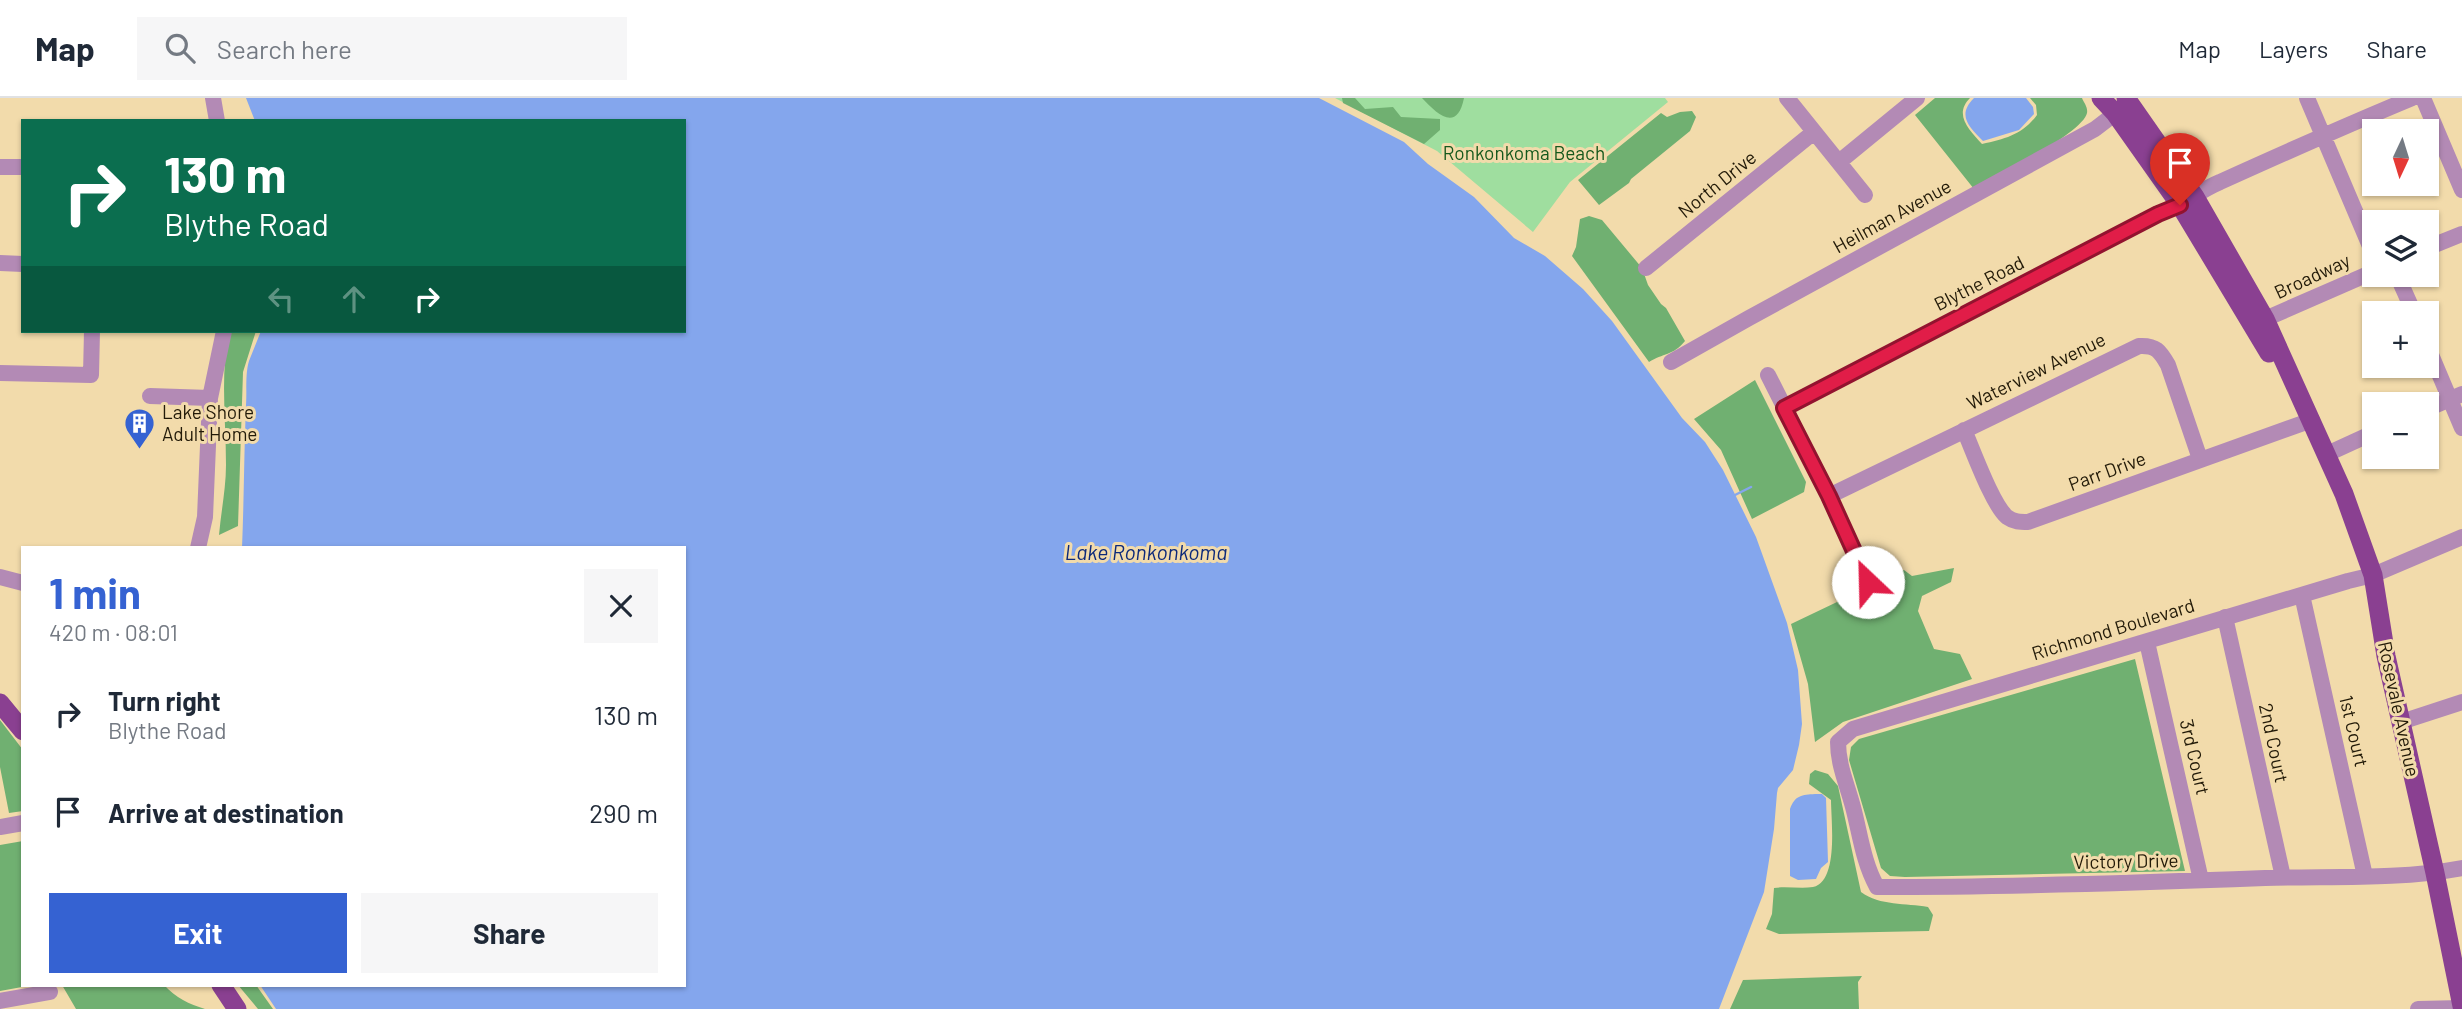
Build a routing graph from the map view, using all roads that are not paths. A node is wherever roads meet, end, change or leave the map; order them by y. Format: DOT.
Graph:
graph roads {
  1 [pos="213,98"];
  2 [pos="1787,98"];
  3 [pos="1917,98"];
  4 [pos="2101,98"];
  5 [pos="2306,98"];
  6 [pos="2412,98"];
  7 [pos="2423,98"];
  8 [pos="2124,105"];
  9 [pos="217,119"];
  10 [pos="1814,132"];
  11 [pos="2322,135"];
  12 [pos="1839,162"];
  13 [pos="0,167"];
  14 [pos="21,167"];
  15 [pos="2462,190"];
  16 [pos="1865,195"];
  17 [pos="2188,201"];
  18 [pos="2362,228"];
  19 [pos="2462,234"];
  20 [pos="2439,243"];
  21 [pos="0,263"];
  22 [pos="21,264"];
  23 [pos="1646,268"];
  24 [pos="2362,277"];
  25 [pos="2265,319"];
  26 [pos="92,333"];
  27 [pos="224,333"];
  28 [pos="1671,362"];
  29 [pos="2439,367"];
  30 [pos="0,373"];
  31 [pos="1768,375"];
  32 [pos="150,396"];
  33 [pos="2456,397"];
  34 [pos="210,398"];
  35 [pos="2439,405"];
  36 [pos="1784,408"];
  37 [pos="2312,420"];
  38 [pos="2462,428"];
  39 [pos="1964,430"];
  40 [pos="2362,438"];
  41 [pos="2327,454"];
  42 [pos="2200,459"];
  43 [pos="1829,496"];
  44 [pos="2462,537"];
  45 [pos="198,546"];
  46 [pos="2372,575"];
  47 [pos="0,577"];
  48 [pos="21,582"];
  49 [pos="1868,582"];
  50 [pos="2302,595"];
  51 [pos="2225,617"];
  52 [pos="2147,642"];
  53 [pos="2462,702"];
  54 [pos="0,703"];
  55 [pos="2401,722"];
  56 [pos="21,728"];
  57 [pos="1853,805"];
  58 [pos="21,823"];
  59 [pos="0,827"];
  60 [pos="2462,868"];
  61 [pos="2435,873"];
  62 [pos="2365,876"];
  63 [pos="2283,877"];
  64 [pos="2201,880"];
  65 [pos="222,987"];
  66 [pos="50,992"];
  67 [pos="2461,998"];
  68 [pos="0,1001"];
  69 [pos="237,1009"];
  70 [pos="2418,1009"];
  1 -- 9 [label="street"];
  2 -- 10 [label="street"];
  3 -- 12 [label="street"];
  4 -- 8 [label="main road, Rosevale Avenue"];
  5 -- 11 [label="street"];
  6 -- 11 [label="street, Blythe Road"];
  7 -- 15 [label="street"];
  8 -- 17 [label="main road, Rosevale Avenue"];
  8 -- 28 [label="street, Heilman Avenue"];
  10 -- 12 [label="street"];
  10 -- 23 [label="street, North Drive"];
  11 -- 17 [label="street, Blythe Road"];
  11 -- 18 [label="street"];
  12 -- 16 [label="street"];
  13 -- 14 [label="street"];
  17 -- 25 [label="main road, Rosevale Avenue"];
  17 -- 36 [label="street, Blythe Road"];
  17 -- 37 [label="main road, Rosevale Avenue"];
  19 -- 20 [label="street"];
  21 -- 22 [label="street"];
  24 -- 25 [label="street, Broadway"];
  25 -- 37 [label="main road, Rosevale Avenue"];
  26 -- 30 [label="street"];
  27 -- 34 [label="street"];
  29 -- 33 [label="street"];
  31 -- 36 [label="street"];
  32 -- 34 [label="street"];
  33 -- 35 [label="street"];
  33 -- 38 [label="street"];
  34 -- 45 [label="street"];
  36 -- 43 [label="street"];
  37 -- 41 [label="main road, Rosevale Avenue"];
  37 -- 42 [label="street, Parr Drive"];
  39 -- 42 [label="street, Parr Drive"];
  39 -- 42 [label="street, Waterview Avenue"];
  39 -- 43 [label="street, Waterview Avenue"];
  40 -- 41 [label="street"];
  41 -- 46 [label="main road, Rosevale Avenue"];
  43 -- 49 [label="street"];
  44 -- 46 [label="street, Richmond Boulevard"];
  46 -- 50 [label="street, Richmond Boulevard"];
  46 -- 55 [label="main road, Rosevale Avenue"];
  47 -- 48 [label="street"];
  50 -- 51 [label="street, Richmond Boulevard"];
  50 -- 62 [label="street, 1st Court"];
  51 -- 52 [label="street, Richmond Boulevard"];
  51 -- 63 [label="street, 2nd Court"];
  52 -- 57 [label="street, Richmond Boulevard"];
  52 -- 64 [label="street, 3rd Court"];
  53 -- 55 [label="street"];
  54 -- 56 [label="main road"];
  55 -- 61 [label="main road, Rosevale Avenue"];
  57 -- 64 [label="street, Victory Drive"];
  58 -- 59 [label="street"];
  60 -- 61 [label="street, Victory Drive"];
  61 -- 62 [label="street, Victory Drive"];
  61 -- 67 [label="main road, Rosevale Avenue"];
  62 -- 63 [label="street, Victory Drive"];
  63 -- 64 [label="street, Victory Drive"];
  65 -- 69 [label="main road"];
  66 -- 68 [label="street"];
  67 -- 70 [label="street"];
}
